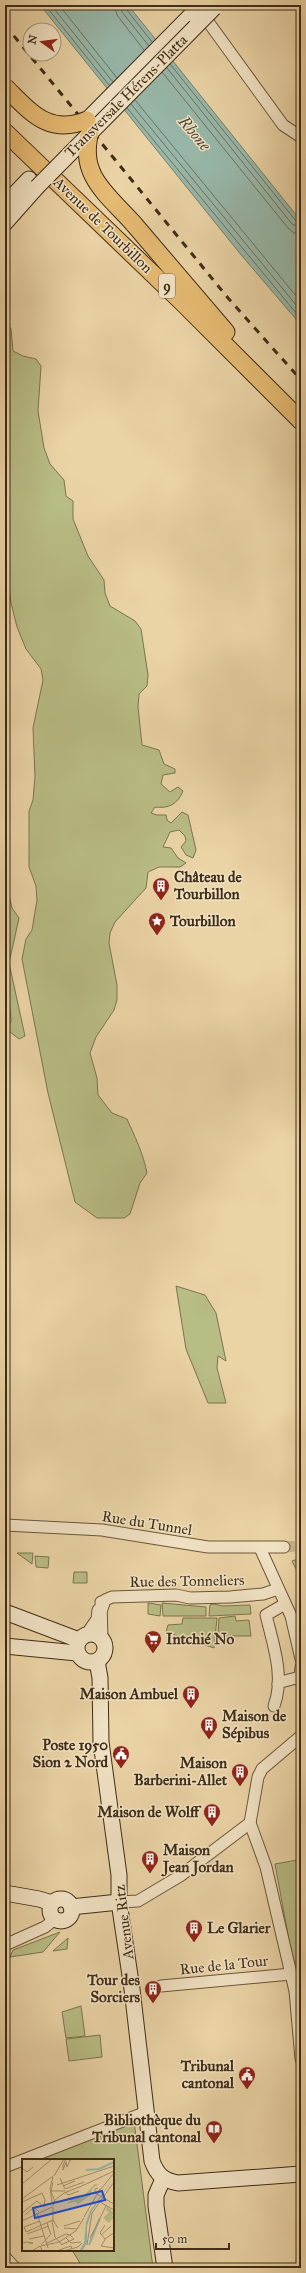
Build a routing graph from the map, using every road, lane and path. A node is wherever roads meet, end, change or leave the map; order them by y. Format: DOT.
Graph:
graph roads {
  1 [pos="195,5"];
  2 [pos="211,6"];
  3 [pos="5,87"];
  4 [pos="88,126"];
  5 [pos="8,137"];
  6 [pos="301,138"];
  7 [pos="33,183"];
  8 [pos="5,204"];
  9 [pos="5,223"];
  10 [pos="297,418"];
  11 [pos="5,1525"];
  12 [pos="284,1547"];
  13 [pos="260,1548"];
  14 [pos="278,1589"];
  15 [pos="285,1604"];
  16 [pos="102,1609"];
  17 [pos="5,1612"];
  18 [pos="102,1639"];
  19 [pos="80,1643"];
  20 [pos="5,1646"];
  21 [pos="301,1659"];
  22 [pos="97,1661"];
  23 [pos="301,1667"];
  24 [pos="278,1684"];
  25 [pos="274,1706"];
  26 [pos="301,1736"];
  27 [pos="250,1823"];
  28 [pos="5,1893"];
  29 [pos="119,1902"];
  30 [pos="52,1903"];
  31 [pos="71,1907"];
  32 [pos="55,1919"];
  33 [pos="5,1945"];
  34 [pos="291,1974"];
  35 [pos="161,1986"];
  36 [pos="301,2059"];
  37 [pos="146,2112"];
  38 [pos="26,2159"];
  39 [pos="22,2160"];
  40 [pos="5,2167"];
  41 [pos="301,2174"];
  42 [pos="163,2179"];
  43 [pos="5,2257"];
  44 [pos="14,2268"];
  45 [pos="165,2268"];
  1 -- 6 [label="street"];
  2 -- 4 [label="street, Transversale Hérens-Platta, bridge"];
  3 -- 4 [label="main road, bridge"];
  4 -- 7 [label="street, Transversale Hérens-Platta, bridge"];
  4 -- 10 [label="main road, bridge"];
  5 -- 10 [label="main road, Avenue de Tourbillon / 9"];
  7 -- 8 [label="street, Transversale Hérens-Platta"];
  7 -- 9 [label="street, Transversale Hérens-Platta"];
  11 -- 13 [label="street, Rue du Tunnel"];
  12 -- 13 [label="street, Rue du Tunnel"];
  13 -- 14 [label="street"];
  14 -- 15 [label="street"];
  14 -- 16 [label="street, Rue des Tonneliers"];
  15 -- 21 [label="street"];
  15 -- 24 [label="street"];
  16 -- 18 [label="street"];
  16 -- 19 [label="street"];
  17 -- 19 [label="street"];
  18 -- 19 [label="street"];
  18 -- 22 [label="street"];
  19 -- 20 [label="street"];
  19 -- 22 [label="street"];
  22 -- 29 [label="street, Avenue Ritz"];
  23 -- 24 [label="street"];
  24 -- 25 [label="street"];
  26 -- 27 [label="street"];
  27 -- 29 [label="street"];
  27 -- 34 [label="street"];
  28 -- 30 [label="street"];
  29 -- 31 [label="street"];
  29 -- 37 [label="street, Avenue Ritz"];
  30 -- 31 [label="street"];
  30 -- 32 [label="street"];
  31 -- 32 [label="street"];
  32 -- 33 [label="street"];
  34 -- 35 [label="street, Rue de la Tour"];
  34 -- 36 [label="street"];
  37 -- 38 [label="street"];
  37 -- 42 [label="street, Avenue Ritz"];
  39 -- 40 [label="street"];
  41 -- 42 [label="street"];
  42 -- 45 [label="street"];
  43 -- 44 [label="street"];
}
